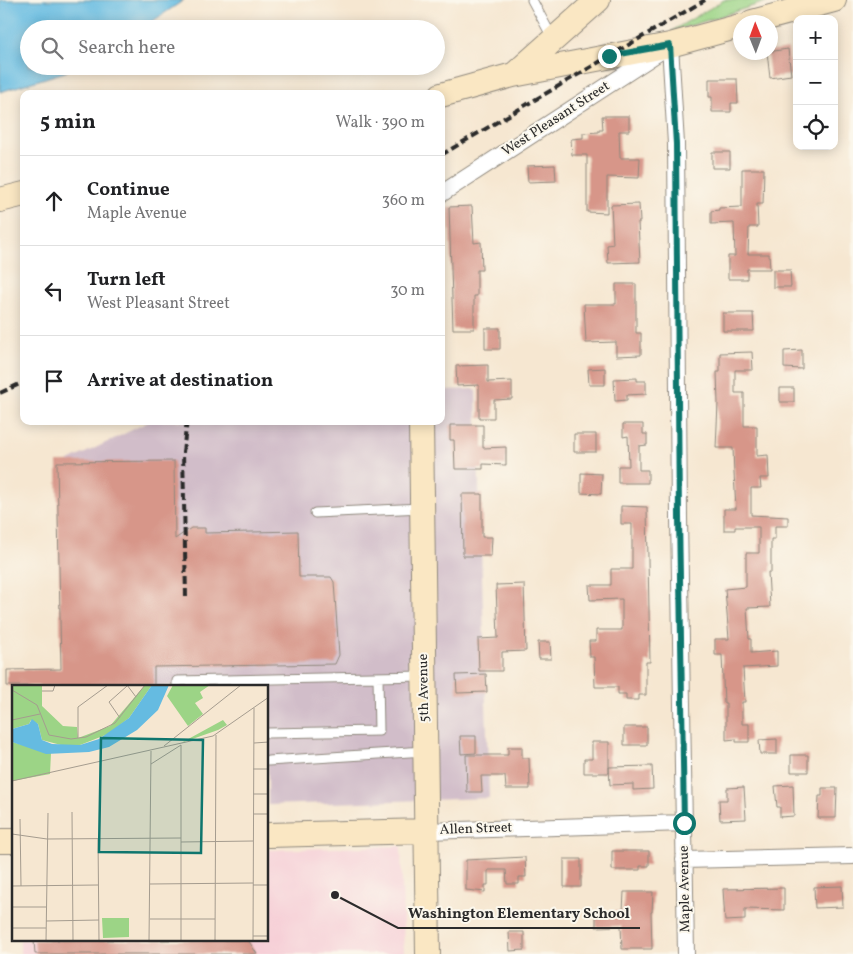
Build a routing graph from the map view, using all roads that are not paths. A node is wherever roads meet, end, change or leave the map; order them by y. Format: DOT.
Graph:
graph roads {
  1 [pos="532,0"];
  2 [pos="598,0"];
  3 [pos="834,0"];
  4 [pos="778,15"];
  5 [pos="733,28"];
  6 [pos="553,40"];
  7 [pos="670,45"];
  8 [pos="514,75"];
  9 [pos="445,94"];
  10 [pos="445,191"];
  11 [pos="20,195"];
  12 [pos="0,200"];
  13 [pos="421,425"];
  14 [pos="422,508"];
  15 [pos="315,513"];
  16 [pos="424,676"];
  17 [pos="378,677"];
  18 [pos="177,685"];
  19 [pos="269,733"];
  20 [pos="425,751"];
  21 [pos="269,761"];
  22 [pos="684,823"];
  23 [pos="426,831"];
  24 [pos="269,835"];
  25 [pos="853,856"];
  26 [pos="684,860"];
  27 [pos="428,954"];
  28 [pos="686,954"];
  1 -- 6 [label="lane"];
  2 -- 6 [label="street"];
  3 -- 4 [label="street"];
  5 -- 7 [label="street, West Pleasant Street"];
  6 -- 8 [label="street"];
  7 -- 8 [label="street, West Pleasant Street"];
  7 -- 10 [label="street, West Pleasant Street"];
  7 -- 22 [label="street, Maple Avenue"];
  8 -- 9 [label="street, West Pleasant Street"];
  11 -- 12 [label="street"];
  13 -- 14 [label="street, 5th Avenue"];
  14 -- 15 [label="lane"];
  14 -- 16 [label="street, 5th Avenue"];
  16 -- 17 [label="lane"];
  16 -- 20 [label="street, 5th Avenue"];
  17 -- 18 [label="lane"];
  17 -- 19 [label="lane"];
  20 -- 21 [label="lane"];
  20 -- 23 [label="street, 5th Avenue"];
  22 -- 23 [label="street, Allen Street"];
  22 -- 26 [label="street, Maple Avenue"];
  23 -- 24 [label="street, Allen Street"];
  23 -- 27 [label="street, 5th Avenue"];
  25 -- 26 [label="street"];
  26 -- 28 [label="street, Maple Avenue"];
}
